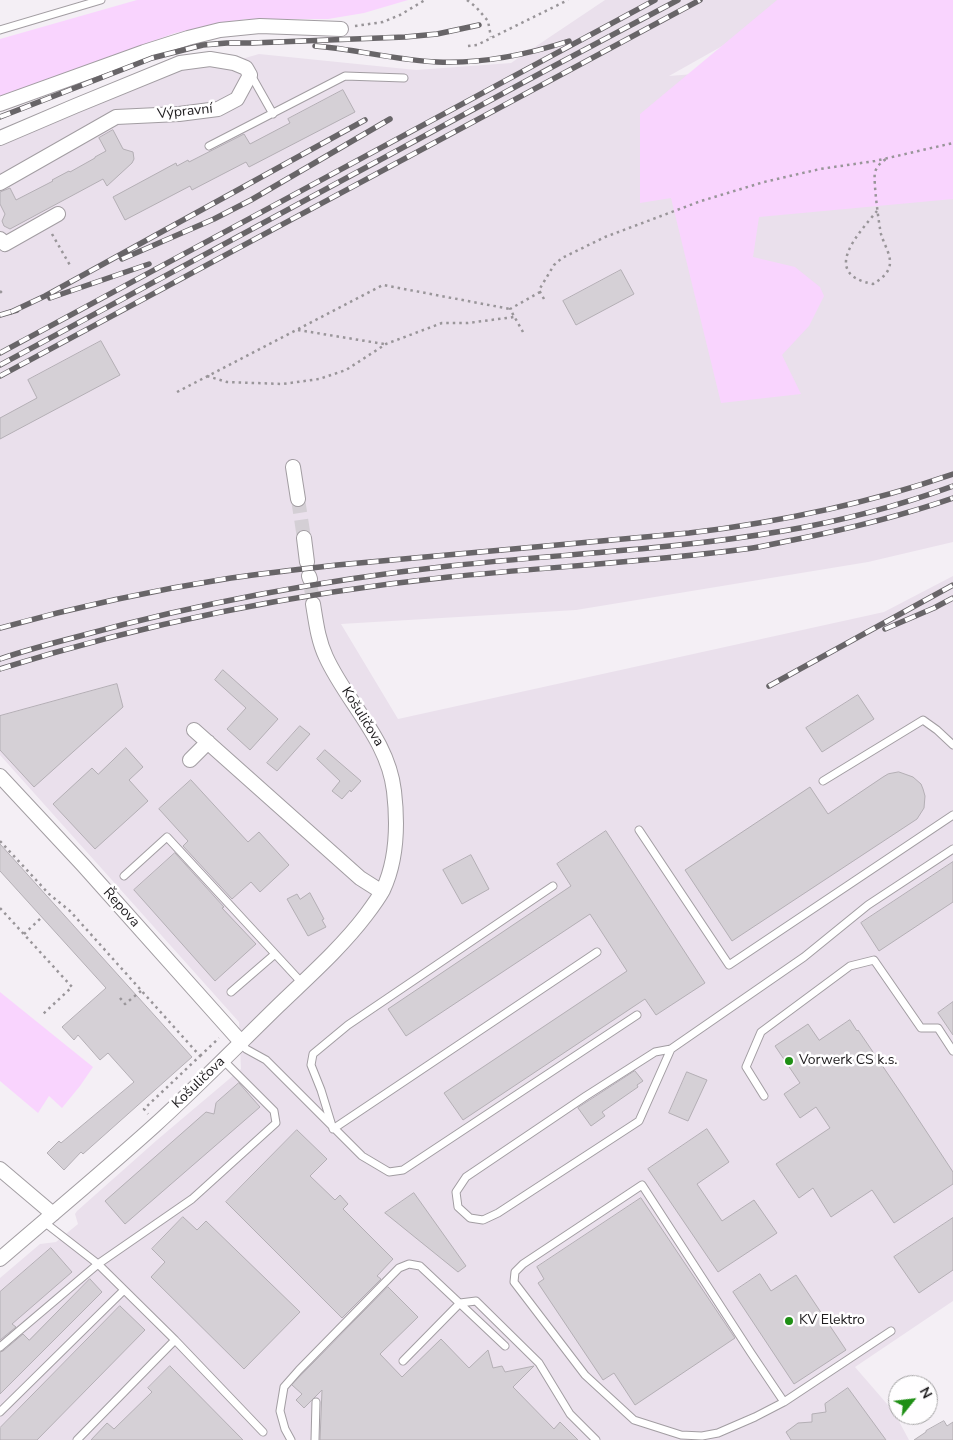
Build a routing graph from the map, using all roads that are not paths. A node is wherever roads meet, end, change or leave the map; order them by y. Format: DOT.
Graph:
graph roads {
  1 [pos="101,0"];
  2 [pos="341,28"];
  3 [pos="0,30"];
  4 [pos="250,75"];
  5 [pos="404,78"];
  6 [pos="0,104"];
  7 [pos="273,114"];
  8 [pos="0,138"];
  9 [pos="209,146"];
  10 [pos="0,183"];
  11 [pos="58,214"];
  12 [pos="0,239"];
  13 [pos="293,467"];
  14 [pos="298,499"];
  15 [pos="304,538"];
  16 [pos="309,572"];
  17 [pos="313,604"];
  18 [pos="194,730"];
  19 [pos="208,742"];
  20 [pos="953,746"];
  21 [pos="190,760"];
  22 [pos="0,776"];
  23 [pos="823,781"];
  24 [pos="953,815"];
  25 [pos="639,830"];
  26 [pos="953,849"];
  27 [pos="124,876"];
  28 [pos="553,886"];
  29 [pos="382,892"];
  30 [pos="597,952"];
  31 [pos="275,954"];
  32 [pos="302,983"];
  33 [pos="231,992"];
  34 [pos="637,1015"];
  35 [pos="242,1042"];
  36 [pos="671,1049"];
  37 [pos="953,1051"];
  38 [pos="223,1060"];
  39 [pos="764,1096"];
  40 [pos="333,1129"];
  41 [pos="0,1169"];
  42 [pos="48,1218"];
  43 [pos="0,1259"];
  44 [pos="98,1264"];
  45 [pos="124,1290"];
  46 [pos="460,1303"];
  47 [pos="891,1330"];
  48 [pos="175,1340"];
  49 [pos="505,1346"];
  50 [pos="0,1347"];
  51 [pos="402,1361"];
  52 [pos="316,1402"];
  53 [pos="784,1402"];
  54 [pos="0,1412"];
  55 [pos="263,1432"];
  56 [pos="77,1440"];
  57 [pos="290,1440"];
  58 [pos="315,1440"];
  59 [pos="596,1440"];
  1 -- 3 [label="lane"];
  2 -- 6 [label="street"];
  4 -- 7 [label="lane"];
  4 -- 8 [label="street"];
  4 -- 10 [label="street, Výpravní"];
  5 -- 7 [label="lane"];
  7 -- 9 [label="lane"];
  11 -- 12 [label="street"];
  13 -- 14 [label="street"];
  15 -- 16 [label="street"];
  17 -- 29 [label="street, Košuličova"];
  18 -- 19 [label="street"];
  19 -- 21 [label="street"];
  19 -- 29 [label="street"];
  20 -- 23 [label="lane"];
  22 -- 35 [label="street, Řepova"];
  24 -- 25 [label="lane"];
  26 -- 36 [label="lane"];
  27 -- 31 [label="lane"];
  28 -- 40 [label="lane"];
  29 -- 32 [label="street, Košuličova"];
  30 -- 40 [label="lane"];
  31 -- 32 [label="lane"];
  31 -- 33 [label="lane"];
  32 -- 35 [label="street, Košuličova"];
  34 -- 40 [label="lane"];
  35 -- 38 [label="street, Košuličova"];
  35 -- 40 [label="lane"];
  36 -- 36 [label="lane"];
  37 -- 39 [label="lane"];
  38 -- 42 [label="street, Košuličova"];
  38 -- 44 [label="lane"];
  41 -- 42 [label="street"];
  42 -- 43 [label="street, Košuličova"];
  42 -- 44 [label="lane"];
  44 -- 45 [label="lane"];
  44 -- 50 [label="lane"];
  45 -- 48 [label="lane"];
  45 -- 54 [label="lane"];
  46 -- 49 [label="lane"];
  46 -- 51 [label="lane"];
  46 -- 57 [label="lane"];
  46 -- 59 [label="lane"];
  47 -- 53 [label="lane"];
  48 -- 55 [label="lane"];
  48 -- 56 [label="lane"];
  52 -- 58 [label="lane"];
  53 -- 53 [label="lane"];
}
